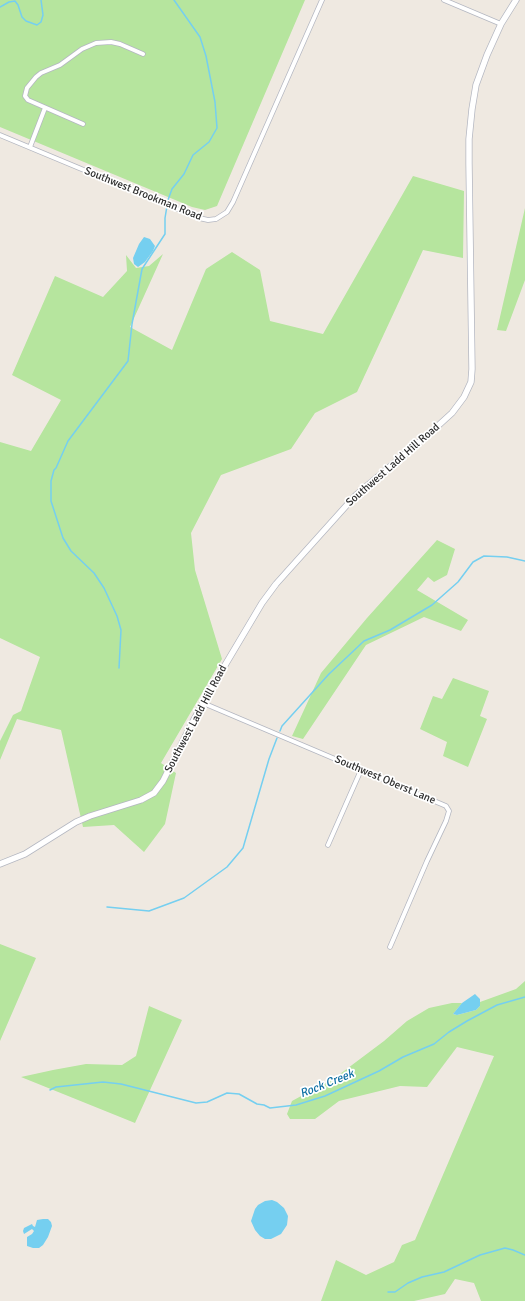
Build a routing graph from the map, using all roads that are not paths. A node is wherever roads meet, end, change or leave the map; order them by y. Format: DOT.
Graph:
graph roads {
  1 [pos="322,0"];
  2 [pos="444,0"];
  3 [pos="516,0"];
  4 [pos="501,24"];
  5 [pos="143,54"];
  6 [pos="45,108"];
  7 [pos="83,124"];
  8 [pos="0,135"];
  9 [pos="30,147"];
  10 [pos="203,703"];
  11 [pos="361,770"];
  12 [pos="328,845"];
  13 [pos="0,864"];
  14 [pos="390,947"];
  1 -- 9 [label="street, Southwest Brookman Road"];
  2 -- 4 [label="street"];
  3 -- 4 [label="street, Southwest Ladd Hill Road"];
  4 -- 10 [label="street, Southwest Ladd Hill Road"];
  5 -- 6 [label="street"];
  6 -- 7 [label="street"];
  6 -- 9 [label="street"];
  8 -- 9 [label="street, Southwest Brookman Road"];
  10 -- 11 [label="street, Southwest Oberst Lane"];
  10 -- 13 [label="street, Southwest Ladd Hill Road"];
  11 -- 12 [label="street"];
  11 -- 14 [label="street, Southwest Oberst Lane"];
}
